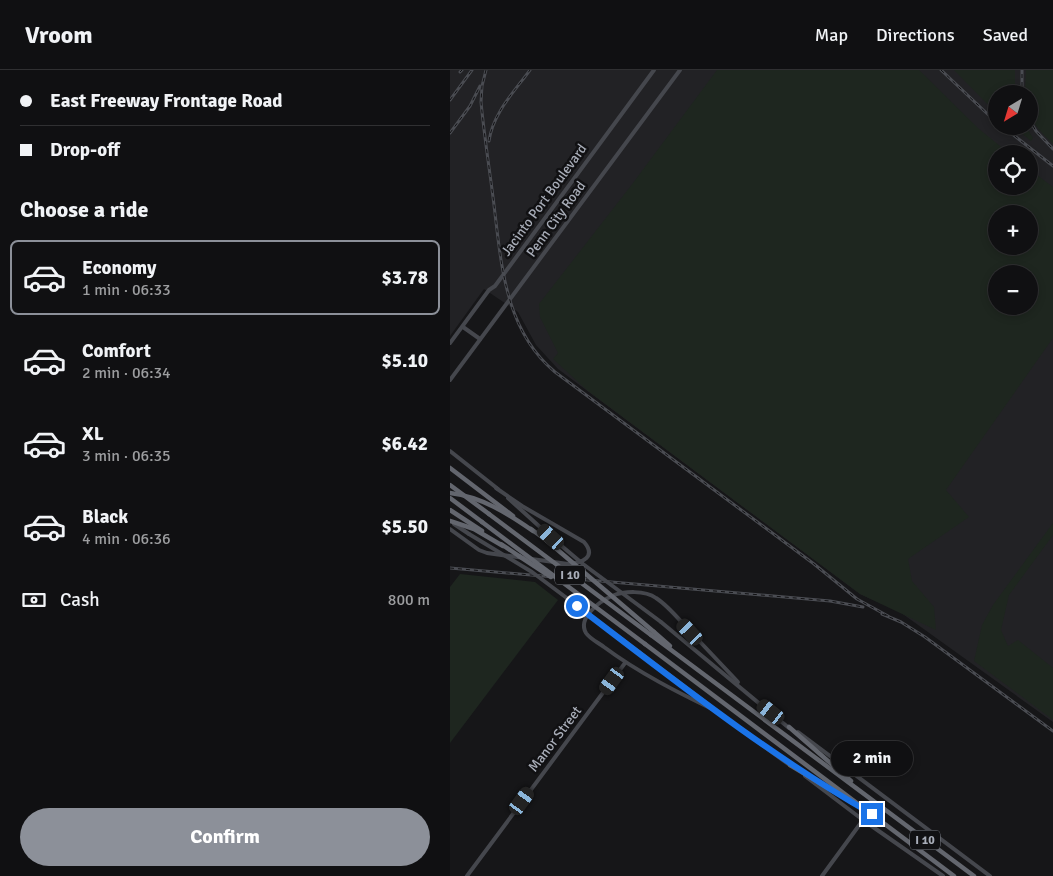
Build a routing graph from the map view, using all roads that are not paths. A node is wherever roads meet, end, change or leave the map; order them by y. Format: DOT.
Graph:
graph roads {
  1 [pos="654,70"];
  2 [pos="680,70"];
  3 [pos="463,327"];
  4 [pos="480,339"];
  5 [pos="450,343"];
  6 [pos="450,380"];
  7 [pos="450,452"];
  8 [pos="450,468"];
  9 [pos="450,485"];
  10 [pos="496,488"];
  11 [pos="450,493"];
  12 [pos="450,498"];
  13 [pos="450,510"];
  14 [pos="450,521"];
  15 [pos="450,529"];
  16 [pos="533,530"];
  17 [pos="503,546"];
  18 [pos="579,595"];
  19 [pos="652,634"];
  20 [pos="625,663"];
  21 [pos="752,697"];
  22 [pos="716,711"];
  23 [pos="789,728"];
  24 [pos="790,765"];
  25 [pos="876,803"];
  26 [pos="872,814"];
  27 [pos="863,820"];
  28 [pos="466,876"];
  29 [pos="822,876"];
  30 [pos="943,876"];
  31 [pos="954,876"];
  32 [pos="974,876"];
  33 [pos="990,876"];
  1 -- 3 [label="main road, Jacinto Port Boulevard"];
  2 -- 4 [label="main road, Penn City Road"];
  3 -- 4 [label="main road"];
  3 -- 5 [label="main road, Jacinto Port Boulevard"];
  4 -- 6 [label="main road, Penn City Road"];
  7 -- 10 [label="main road"];
  8 -- 16 [label="highway, bridge"];
  9 -- 19 [label="highway, I 10, bridge"];
  10 -- 15 [label="main road"];
  10 -- 21 [label="main road, bridge"];
  11 -- 16 [label="highway, bridge"];
  12 -- 18 [label="highway, I 10, bridge"];
  13 -- 17 [label="highway, bridge"];
  14 -- 17 [label="highway, bridge"];
  14 -- 22 [label="main road, bridge"];
  16 -- 19 [label="highway, bridge"];
  17 -- 18 [label="highway, bridge"];
  18 -- 26 [label="highway, I 10, bridge"];
  19 -- 25 [label="highway, I 10"];
  20 -- 21 [label="main road"];
  20 -- 22 [label="main road"];
  20 -- 28 [label="main road, Manor Street"];
  21 -- 23 [label="main road"];
  22 -- 24 [label="main road"];
  23 -- 25 [label="highway"];
  23 -- 33 [label="main road"];
  24 -- 26 [label="highway"];
  24 -- 27 [label="main road"];
  25 -- 32 [label="highway, I 10"];
  26 -- 31 [label="highway, I 10"];
  27 -- 29 [label="main road"];
  27 -- 30 [label="main road"];
}
